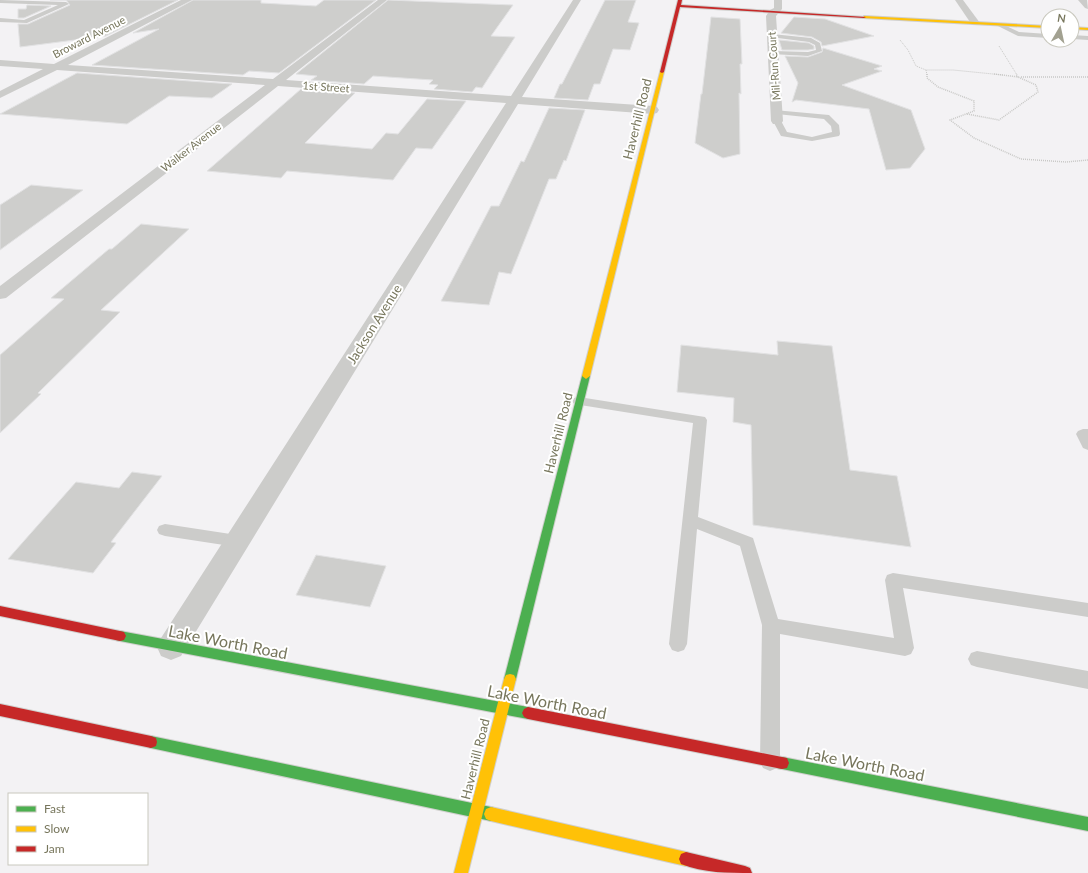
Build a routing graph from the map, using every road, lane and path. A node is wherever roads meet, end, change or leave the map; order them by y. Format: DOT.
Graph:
graph roads {
  1 [pos="188,0"];
  2 [pos="382,0"];
  3 [pos="577,0"];
  4 [pos="778,0"];
  5 [pos="959,0"];
  6 [pos="1082,0"];
  7 [pos="0,1"];
  8 [pos="679,3"];
  9 [pos="1088,6"];
  10 [pos="773,12"];
  11 [pos="0,20"];
  12 [pos="975,23"];
  13 [pos="998,24"];
  14 [pos="1040,27"];
  15 [pos="1040,35"];
  16 [pos="772,36"];
  17 [pos="898,36"];
  18 [pos="999,46"];
  19 [pos="773,53"];
  20 [pos="0,63"];
  21 [pos="55,67"];
  22 [pos="926,70"];
  23 [pos="1018,77"];
  24 [pos="1088,77"];
  25 [pos="274,84"];
  26 [pos="0,95"];
  27 [pos="514,101"];
  28 [pos="653,110"];
  29 [pos="966,114"];
  30 [pos="777,116"];
  31 [pos="1088,160"];
  32 [pos="0,294"];
  33 [pos="579,401"];
  34 [pos="1088,434"];
  35 [pos="1088,445"];
  36 [pos="690,520"];
  37 [pos="165,530"];
  38 [pos="237,541"];
  39 [pos="1088,610"];
  40 [pos="0,611"];
  41 [pos="771,625"];
  42 [pos="678,644"];
  43 [pos="171,647"];
  44 [pos="977,659"];
  45 [pos="1088,680"];
  46 [pos="501,708"];
  47 [pos="0,710"];
  48 [pos="770,761"];
  49 [pos="476,811"];
  50 [pos="1088,824"];
  51 [pos="461,873"];
  52 [pos="745,873"];
  1 -- 21 [label="street, Broward Avenue"];
  2 -- 25 [label="street, Walker Avenue"];
  3 -- 27 [label="street, Jackson Avenue"];
  4 -- 10 [label="street, Mil-Run Court"];
  5 -- 12 [label="street"];
  6 -- 9 [label="street"];
  7 -- 11 [label="lane"];
  8 -- 10 [label="street"];
  8 -- 28 [label="street, Haverhill Road"];
  10 -- 12 [label="street"];
  10 -- 16 [label="street, Mil-Run Court"];
  12 -- 13 [label="street"];
  13 -- 14 [label="street"];
  13 -- 15 [label="lane"];
  16 -- 19 [label="street, Mil-Run Court"];
  16 -- 19 [label="lane"];
  17 -- 22 [label="path"];
  18 -- 23 [label="path"];
  19 -- 30 [label="street, Mil-Run Court"];
  20 -- 21 [label="street, 1st Street"];
  21 -- 25 [label="street, 1st Street"];
  21 -- 26 [label="street, Broward Avenue"];
  22 -- 23 [label="path"];
  22 -- 29 [label="path"];
  23 -- 24 [label="path"];
  23 -- 29 [label="path"];
  25 -- 27 [label="street, 1st Street"];
  25 -- 32 [label="street, Walker Avenue"];
  27 -- 28 [label="street, 1st Street"];
  27 -- 38 [label="street, Jackson Avenue"];
  28 -- 33 [label="street, Haverhill Road"];
  29 -- 31 [label="path"];
  30 -- 30 [label="lane"];
  33 -- 36 [label="lane"];
  33 -- 46 [label="street, Haverhill Road"];
  34 -- 35 [label="lane"];
  36 -- 41 [label="lane"];
  36 -- 42 [label="lane"];
  37 -- 38 [label="lane"];
  38 -- 43 [label="street, Jackson Avenue"];
  39 -- 41 [label="lane"];
  40 -- 43 [label="street, Lake Worth Road"];
  41 -- 48 [label="lane"];
  43 -- 46 [label="street, Lake Worth Road"];
  44 -- 45 [label="lane"];
  46 -- 48 [label="street, Lake Worth Road"];
  46 -- 49 [label="street, Haverhill Road"];
  47 -- 49 [label="street"];
  48 -- 50 [label="street, Lake Worth Road"];
  49 -- 51 [label="street, Haverhill Road"];
  49 -- 52 [label="street"];
}
